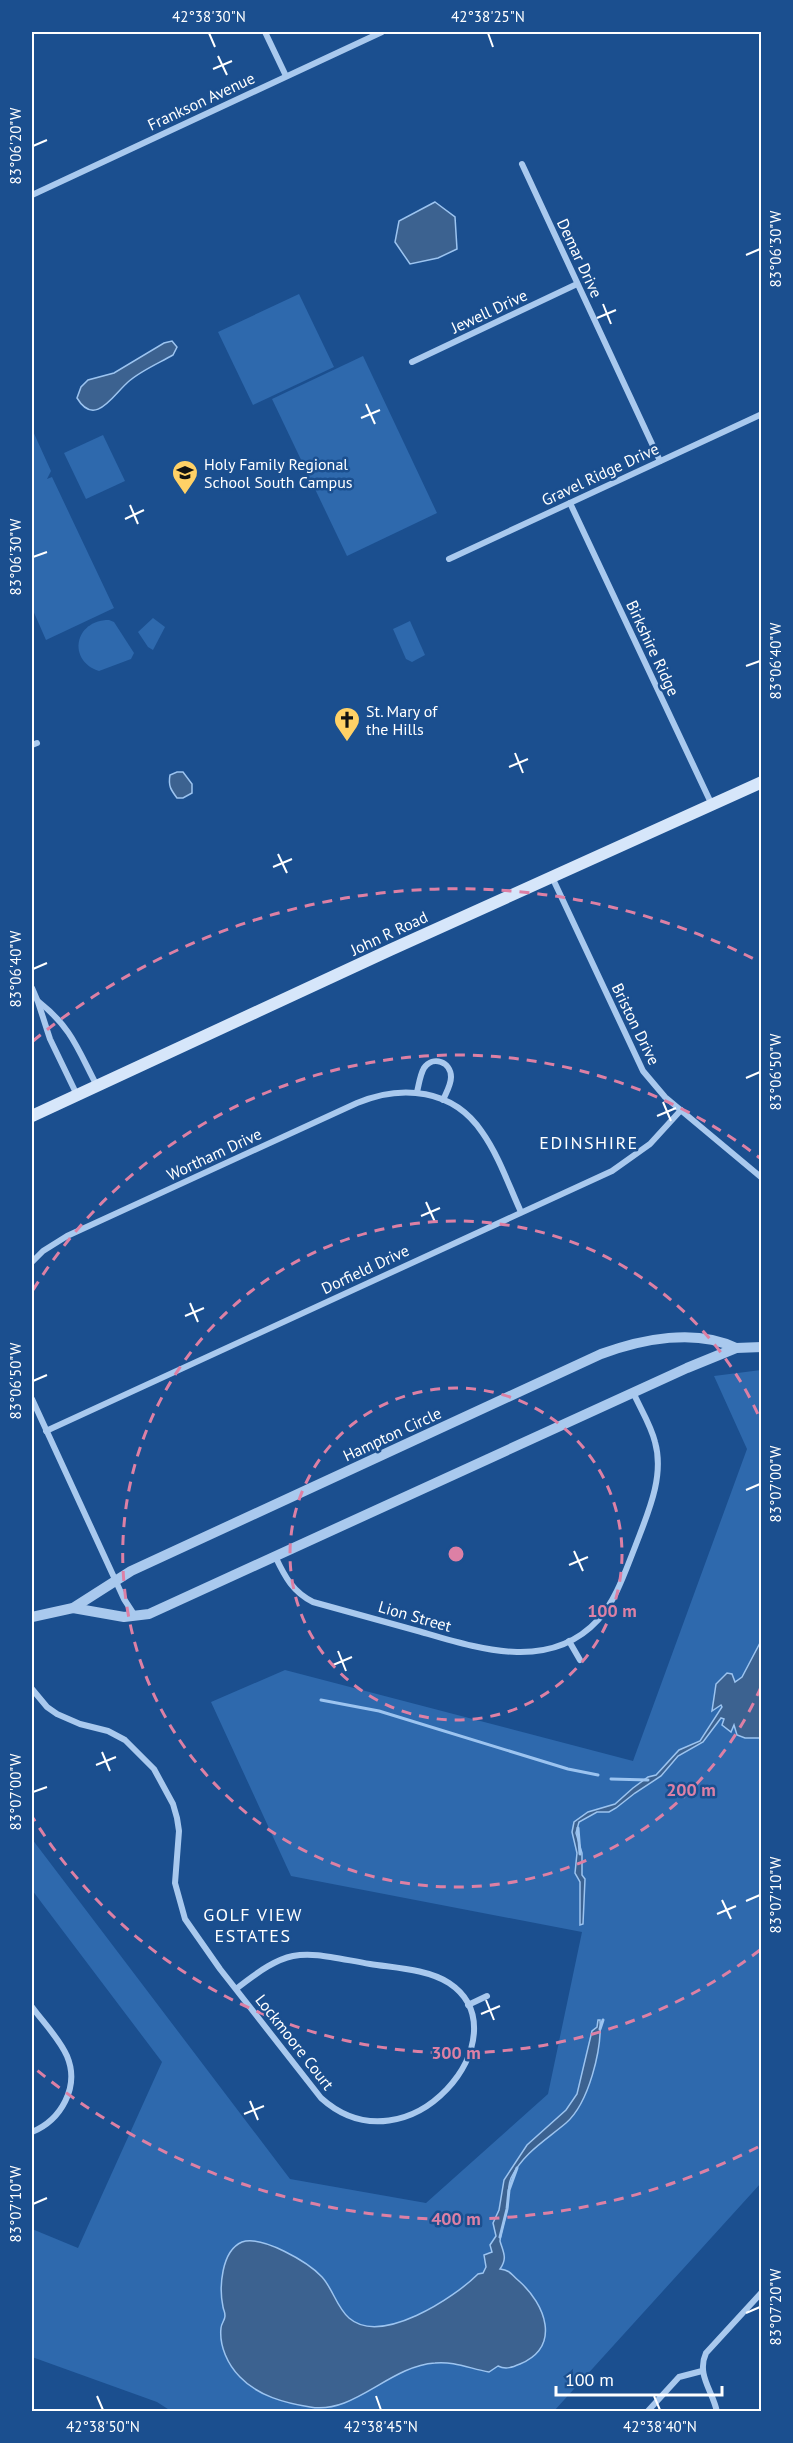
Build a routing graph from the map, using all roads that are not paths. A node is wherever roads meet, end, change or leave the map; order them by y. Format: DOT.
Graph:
graph roads {
  1 [pos="266,32"];
  2 [pos="382,32"];
  3 [pos="286,76"];
  4 [pos="522,164"];
  5 [pos="32,195"];
  6 [pos="577,284"];
  7 [pos="412,362"];
  8 [pos="762,414"];
  9 [pos="660,461"];
  10 [pos="570,503"];
  11 [pos="449,559"];
  12 [pos="762,782"];
  13 [pos="712,805"];
  14 [pos="551,877"];
  15 [pos="762,908"];
  16 [pos="762,920"];
  17 [pos="32,988"];
  18 [pos="38,1002"];
  19 [pos="97,1086"];
  20 [pos="417,1092"];
  21 [pos="77,1095"];
  22 [pos="443,1100"];
  23 [pos="681,1110"];
  24 [pos="32,1116"];
  25 [pos="762,1178"];
  26 [pos="521,1212"];
  27 [pos="32,1262"];
  28 [pos="762,1347"];
  29 [pos="736,1348"];
  30 [pos="633,1392"];
  31 [pos="32,1399"];
  32 [pos="46,1431"];
  33 [pos="276,1557"];
  34 [pos="116,1579"];
  35 [pos="73,1608"];
  36 [pos="135,1616"];
  37 [pos="32,1617"];
  38 [pos="569,1641"];
  39 [pos="580,1660"];
  40 [pos="32,1689"];
  41 [pos="236,1989"];
  42 [pos="487,1995"];
  43 [pos="468,2005"];
  44 [pos="32,2007"];
  45 [pos="32,2132"];
  46 [pos="762,2292"];
  47 [pos="702,2371"];
  48 [pos="647,2412"];
  49 [pos="717,2412"];
  1 -- 3 [label="street"];
  2 -- 3 [label="street, Frankson Avenue"];
  3 -- 5 [label="street, Frankson Avenue"];
  4 -- 6 [label="street, Demar Drive"];
  6 -- 7 [label="street, Jewell Drive"];
  6 -- 9 [label="street, Demar Drive"];
  8 -- 9 [label="street, Gravel Ridge Drive"];
  9 -- 10 [label="street, Gravel Ridge Drive"];
  10 -- 11 [label="street, Gravel Ridge Drive"];
  10 -- 13 [label="street, Birkshire Ridge"];
  12 -- 13 [label="main road, John R Road"];
  13 -- 14 [label="main road, John R Road"];
  14 -- 19 [label="main road, John R Road"];
  14 -- 23 [label="street, Briston Drive"];
  15 -- 16 [label="street"];
  17 -- 18 [label="street"];
  18 -- 19 [label="street"];
  18 -- 21 [label="street"];
  19 -- 21 [label="main road, John R Road"];
  20 -- 22 [label="street, Wortham Drive"];
  20 -- 22 [label="street"];
  20 -- 27 [label="street, Wortham Drive"];
  21 -- 24 [label="main road, John R Road"];
  22 -- 26 [label="street, Wortham Drive"];
  23 -- 25 [label="street, Briston Drive"];
  23 -- 26 [label="street, Dorfield Drive"];
  26 -- 32 [label="street, Dorfield Drive"];
  28 -- 29 [label="street, Hampton Circle"];
  29 -- 30 [label="street, Hampton Circle"];
  29 -- 34 [label="street, Hampton Circle"];
  30 -- 33 [label="street, Hampton Circle"];
  30 -- 38 [label="street, Lion Street"];
  31 -- 32 [label="street"];
  32 -- 34 [label="street"];
  33 -- 36 [label="street, Hampton Circle"];
  33 -- 38 [label="street, Lion Street"];
  34 -- 35 [label="street, Hampton Circle"];
  34 -- 36 [label="street"];
  35 -- 36 [label="street, Hampton Circle"];
  35 -- 37 [label="street, Hampton Circle"];
  38 -- 39 [label="street"];
  40 -- 41 [label="street, Lockmoore Court"];
  41 -- 43 [label="street, Lockmoore Court"];
  41 -- 43 [label="street, Lockmoore Court"];
  42 -- 43 [label="street"];
  44 -- 45 [label="street"];
  46 -- 47 [label="street"];
  47 -- 48 [label="street"];
  47 -- 49 [label="street"];
}
